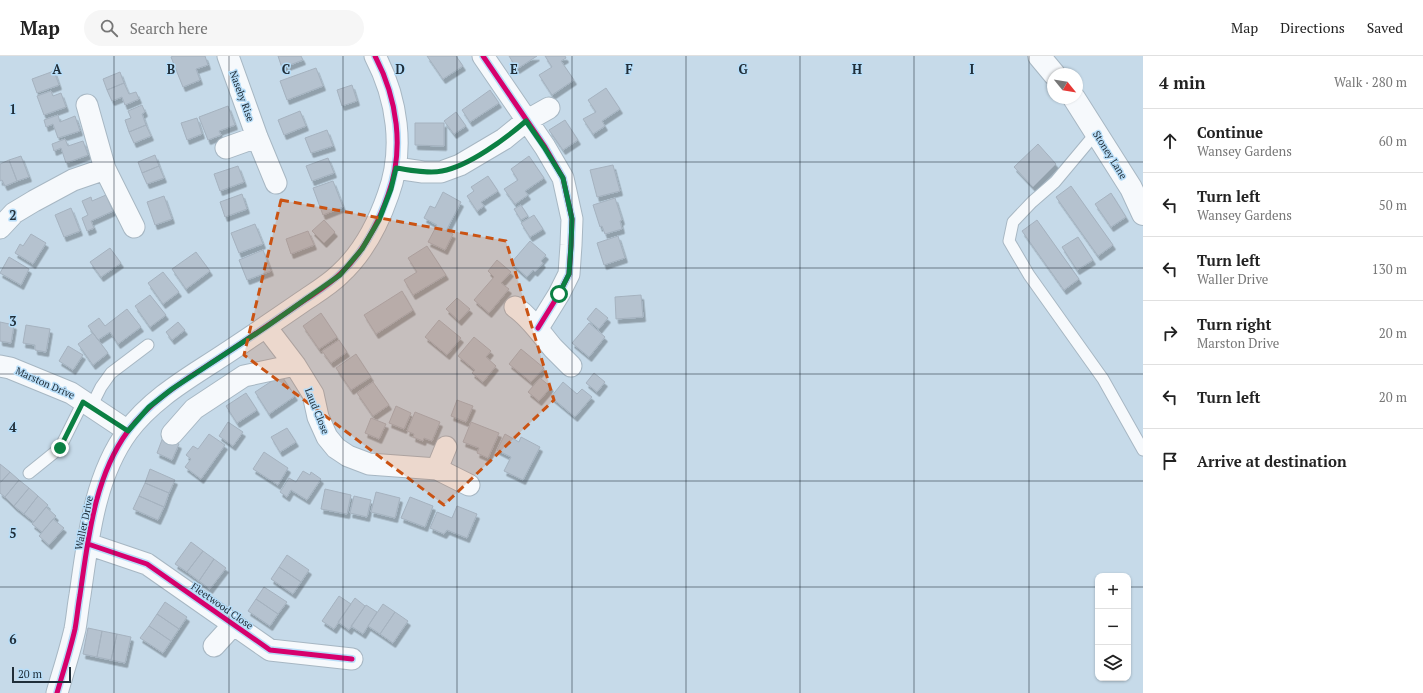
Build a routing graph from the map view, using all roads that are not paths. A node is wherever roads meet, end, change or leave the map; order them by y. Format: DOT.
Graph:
graph roads {
  1 [pos="228,56"];
  2 [pos="374,56"];
  3 [pos="483,56"];
  4 [pos="1039,56"];
  5 [pos="1049,68"];
  6 [pos="1078,104"];
  7 [pos="87,105"];
  8 [pos="549,108"];
  9 [pos="526,121"];
  10 [pos="1096,133"];
  11 [pos="257,137"];
  12 [pos="226,148"];
  13 [pos="396,168"];
  14 [pos="105,169"];
  15 [pos="276,183"];
  16 [pos="1143,214"];
  17 [pos="134,227"];
  18 [pos="0,228"];
  19 [pos="515,307"];
  20 [pos="266,327"];
  21 [pos="538,328"];
  22 [pos="148,345"];
  23 [pos="295,365"];
  24 [pos="0,366"];
  25 [pos="571,366"];
  26 [pos="87,404"];
  27 [pos="128,431"];
  28 [pos="172,434"];
  29 [pos="446,447"];
  30 [pos="1143,450"];
  31 [pos="437,469"];
  32 [pos="29,474"];
  33 [pos="469,485"];
  34 [pos="88,544"];
  35 [pos="233,625"];
  36 [pos="214,646"];
  37 [pos="352,659"];
  38 [pos="57,693"];
  1 -- 11 [label="street, Naseby Rise"];
  2 -- 13 [label="street, Waller Drive"];
  3 -- 9 [label="street"];
  4 -- 5 [label="street"];
  6 -- 10 [label="street, Stoney Lane"];
  7 -- 14 [label="street"];
  8 -- 9 [label="street"];
  9 -- 13 [label="street"];
  9 -- 21 [label="street"];
  10 -- 16 [label="street, Stoney Lane"];
  10 -- 30 [label="lane"];
  11 -- 12 [label="street"];
  11 -- 15 [label="street, Naseby Rise"];
  13 -- 20 [label="street, Waller Drive"];
  14 -- 17 [label="street"];
  14 -- 18 [label="street"];
  19 -- 21 [label="street"];
  20 -- 23 [label="street, Laud Close"];
  20 -- 27 [label="street, Waller Drive"];
  21 -- 25 [label="street"];
  22 -- 26 [label="lane"];
  23 -- 28 [label="street"];
  23 -- 31 [label="street, Laud Close"];
  24 -- 26 [label="street, Marston Drive"];
  26 -- 27 [label="street, Marston Drive"];
  26 -- 32 [label="lane"];
  27 -- 34 [label="street, Waller Drive"];
  29 -- 31 [label="street"];
  31 -- 33 [label="street, Laud Close"];
  34 -- 35 [label="street, Fleetwood Close"];
  34 -- 38 [label="street, Waller Drive"];
  35 -- 36 [label="street, Fleetwood Close"];
  35 -- 37 [label="street, Fleetwood Close"];
}
